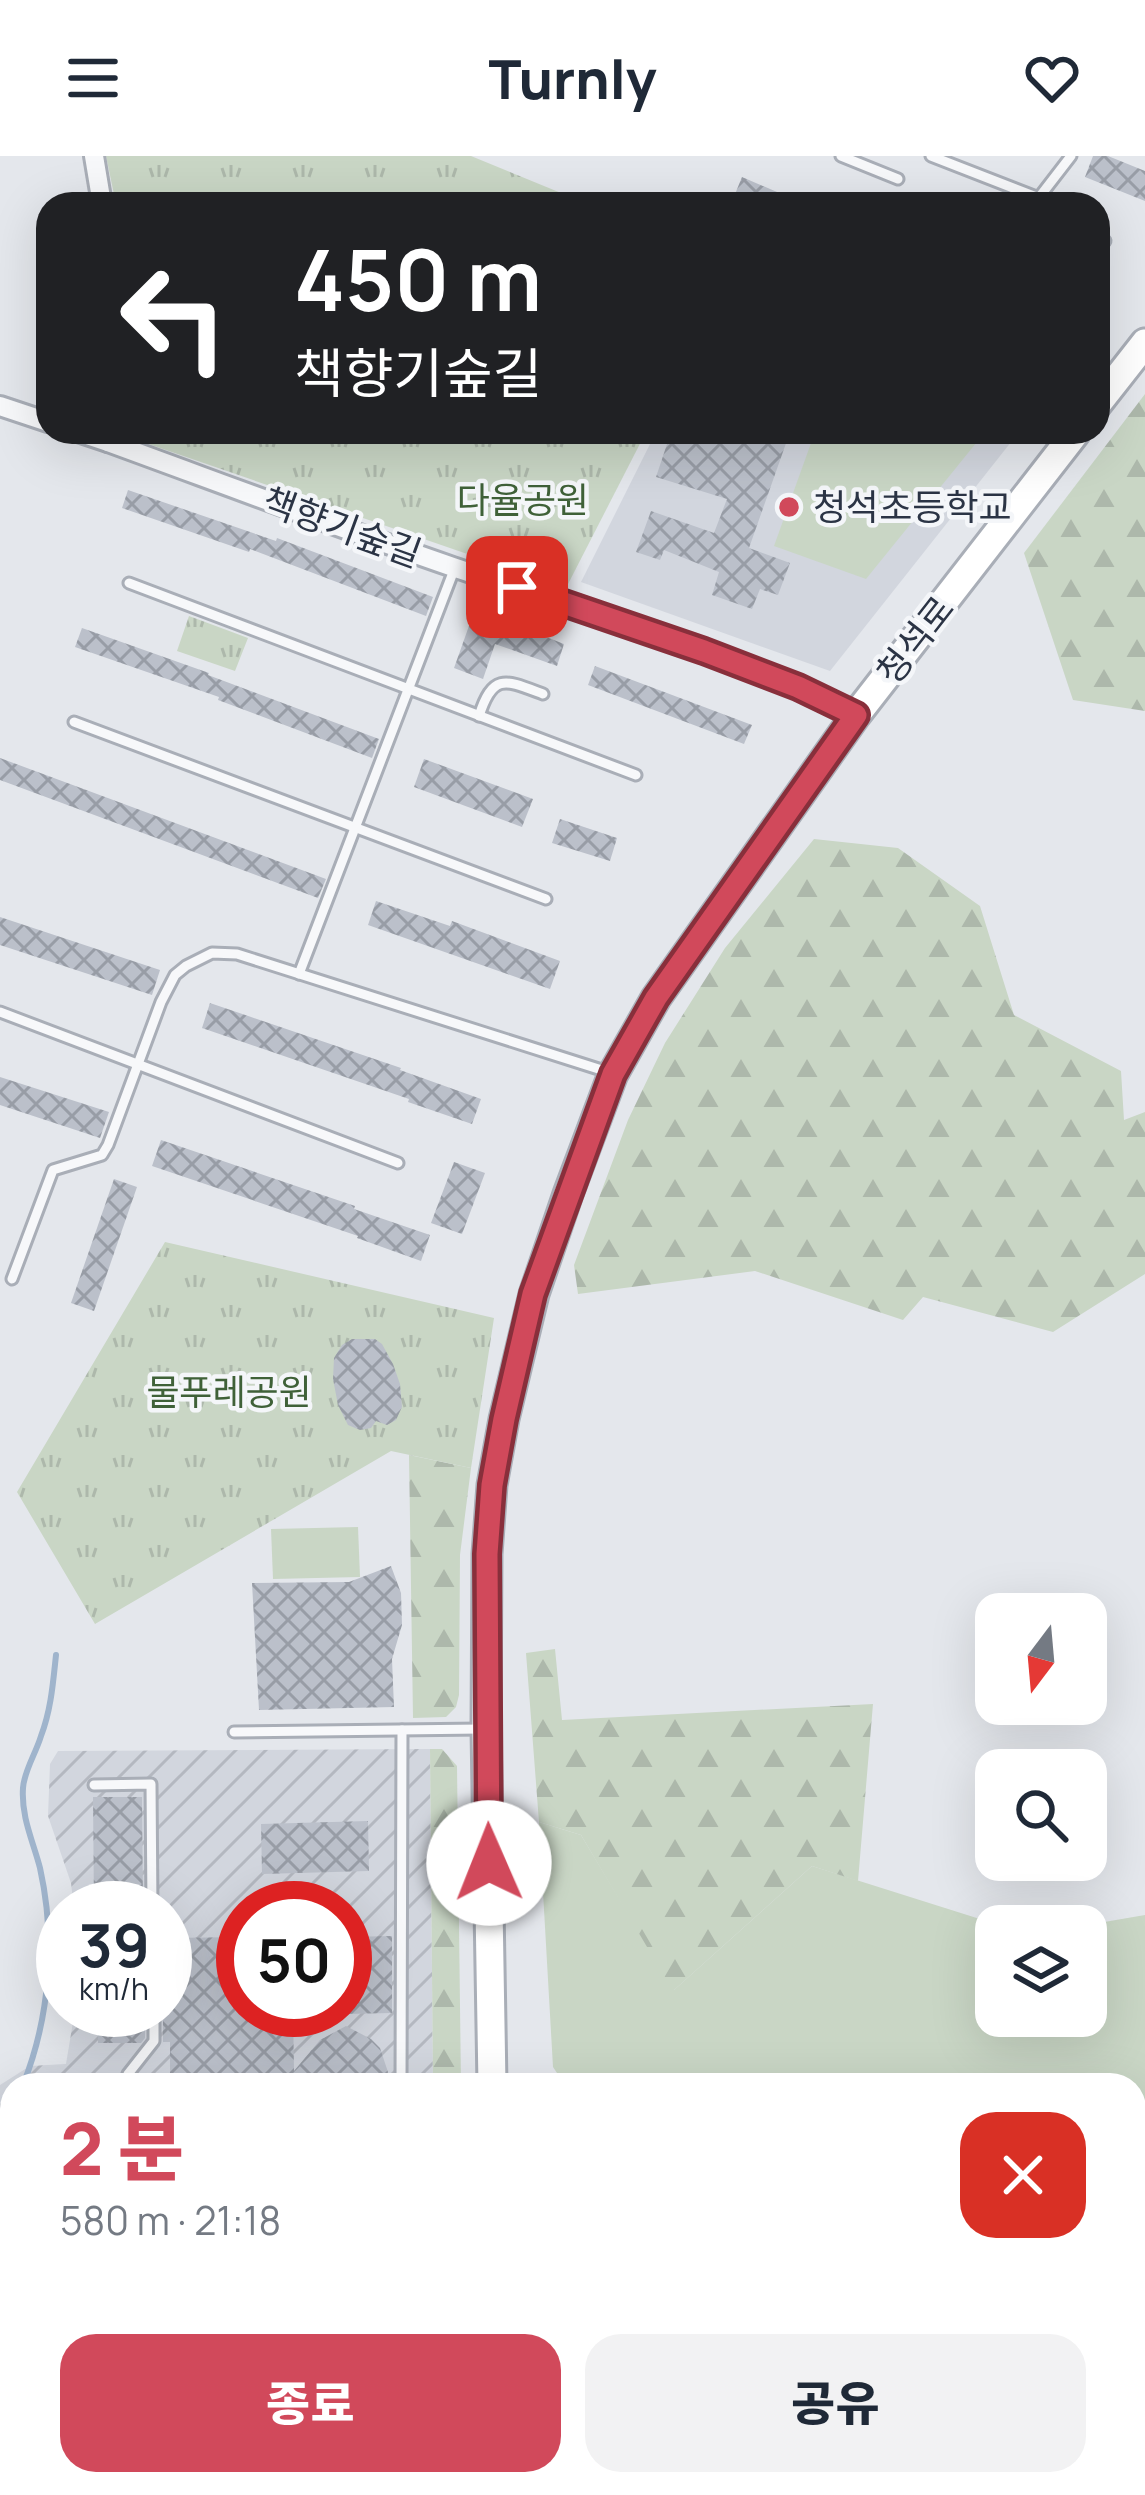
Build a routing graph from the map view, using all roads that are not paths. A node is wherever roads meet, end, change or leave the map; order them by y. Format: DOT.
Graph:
graph roads {
  1 [pos="94,156"];
  2 [pos="841,156"];
  3 [pos="882,156"];
  4 [pos="931,156"];
  5 [pos="1071,156"];
  6 [pos="877,170"];
  7 [pos="898,178"];
  8 [pos="100,192"];
  9 [pos="1015,192"];
  10 [pos="1043,192"];
  11 [pos="1145,343"];
  12 [pos="1110,388"];
  13 [pos="0,406"];
  14 [pos="36,418"];
  15 [pos="127,444"];
  16 [pos="1067,444"];
  17 [pos="455,568"];
  18 [pos="129,583"];
  19 [pos="408,689"];
  20 [pos="543,694"];
  21 [pos="856,715"];
  22 [pos="479,716"];
  23 [pos="74,722"];
  24 [pos="636,775"];
  25 [pos="355,827"];
  26 [pos="546,899"];
  27 [pos="299,974"];
  28 [pos="0,1012"];
  29 [pos="138,1064"];
  30 [pos="613,1074"];
  31 [pos="398,1163"];
  32 [pos="12,1279"];
  33 [pos="487,1729"];
  34 [pos="402,1730"];
  35 [pos="234,1732"];
  36 [pos="94,1785"];
  37 [pos="152,1881"];
  38 [pos="154,2037"];
  39 [pos="129,2073"];
  40 [pos="400,2073"];
  41 [pos="492,2073"];
  1 -- 8 [label="street"];
  2 -- 6 [label="lane"];
  3 -- 6 [label="lane"];
  4 -- 9 [label="lane"];
  5 -- 10 [label="lane"];
  6 -- 7 [label="lane"];
  11 -- 12 [label="main road"];
  13 -- 14 [label="street"];
  15 -- 17 [label="street, 책향기숲길"];
  16 -- 21 [label="main road, 청석로"];
  17 -- 19 [label="lane"];
  17 -- 21 [label="street, 책향기숲길"];
  18 -- 19 [label="lane"];
  19 -- 22 [label="lane"];
  19 -- 25 [label="lane"];
  20 -- 22 [label="lane"];
  21 -- 30 [label="main road, 청석로"];
  22 -- 24 [label="lane"];
  23 -- 25 [label="lane"];
  25 -- 26 [label="lane"];
  25 -- 27 [label="lane"];
  27 -- 29 [label="lane"];
  27 -- 30 [label="lane"];
  28 -- 29 [label="lane"];
  29 -- 31 [label="lane"];
  29 -- 32 [label="lane"];
  30 -- 33 [label="main road, 청석로"];
  33 -- 34 [label="lane"];
  33 -- 41 [label="main road, 청석로"];
  34 -- 35 [label="lane"];
  34 -- 40 [label="lane"];
  36 -- 37 [label="lane"];
  38 -- 39 [label="lane"];
}
